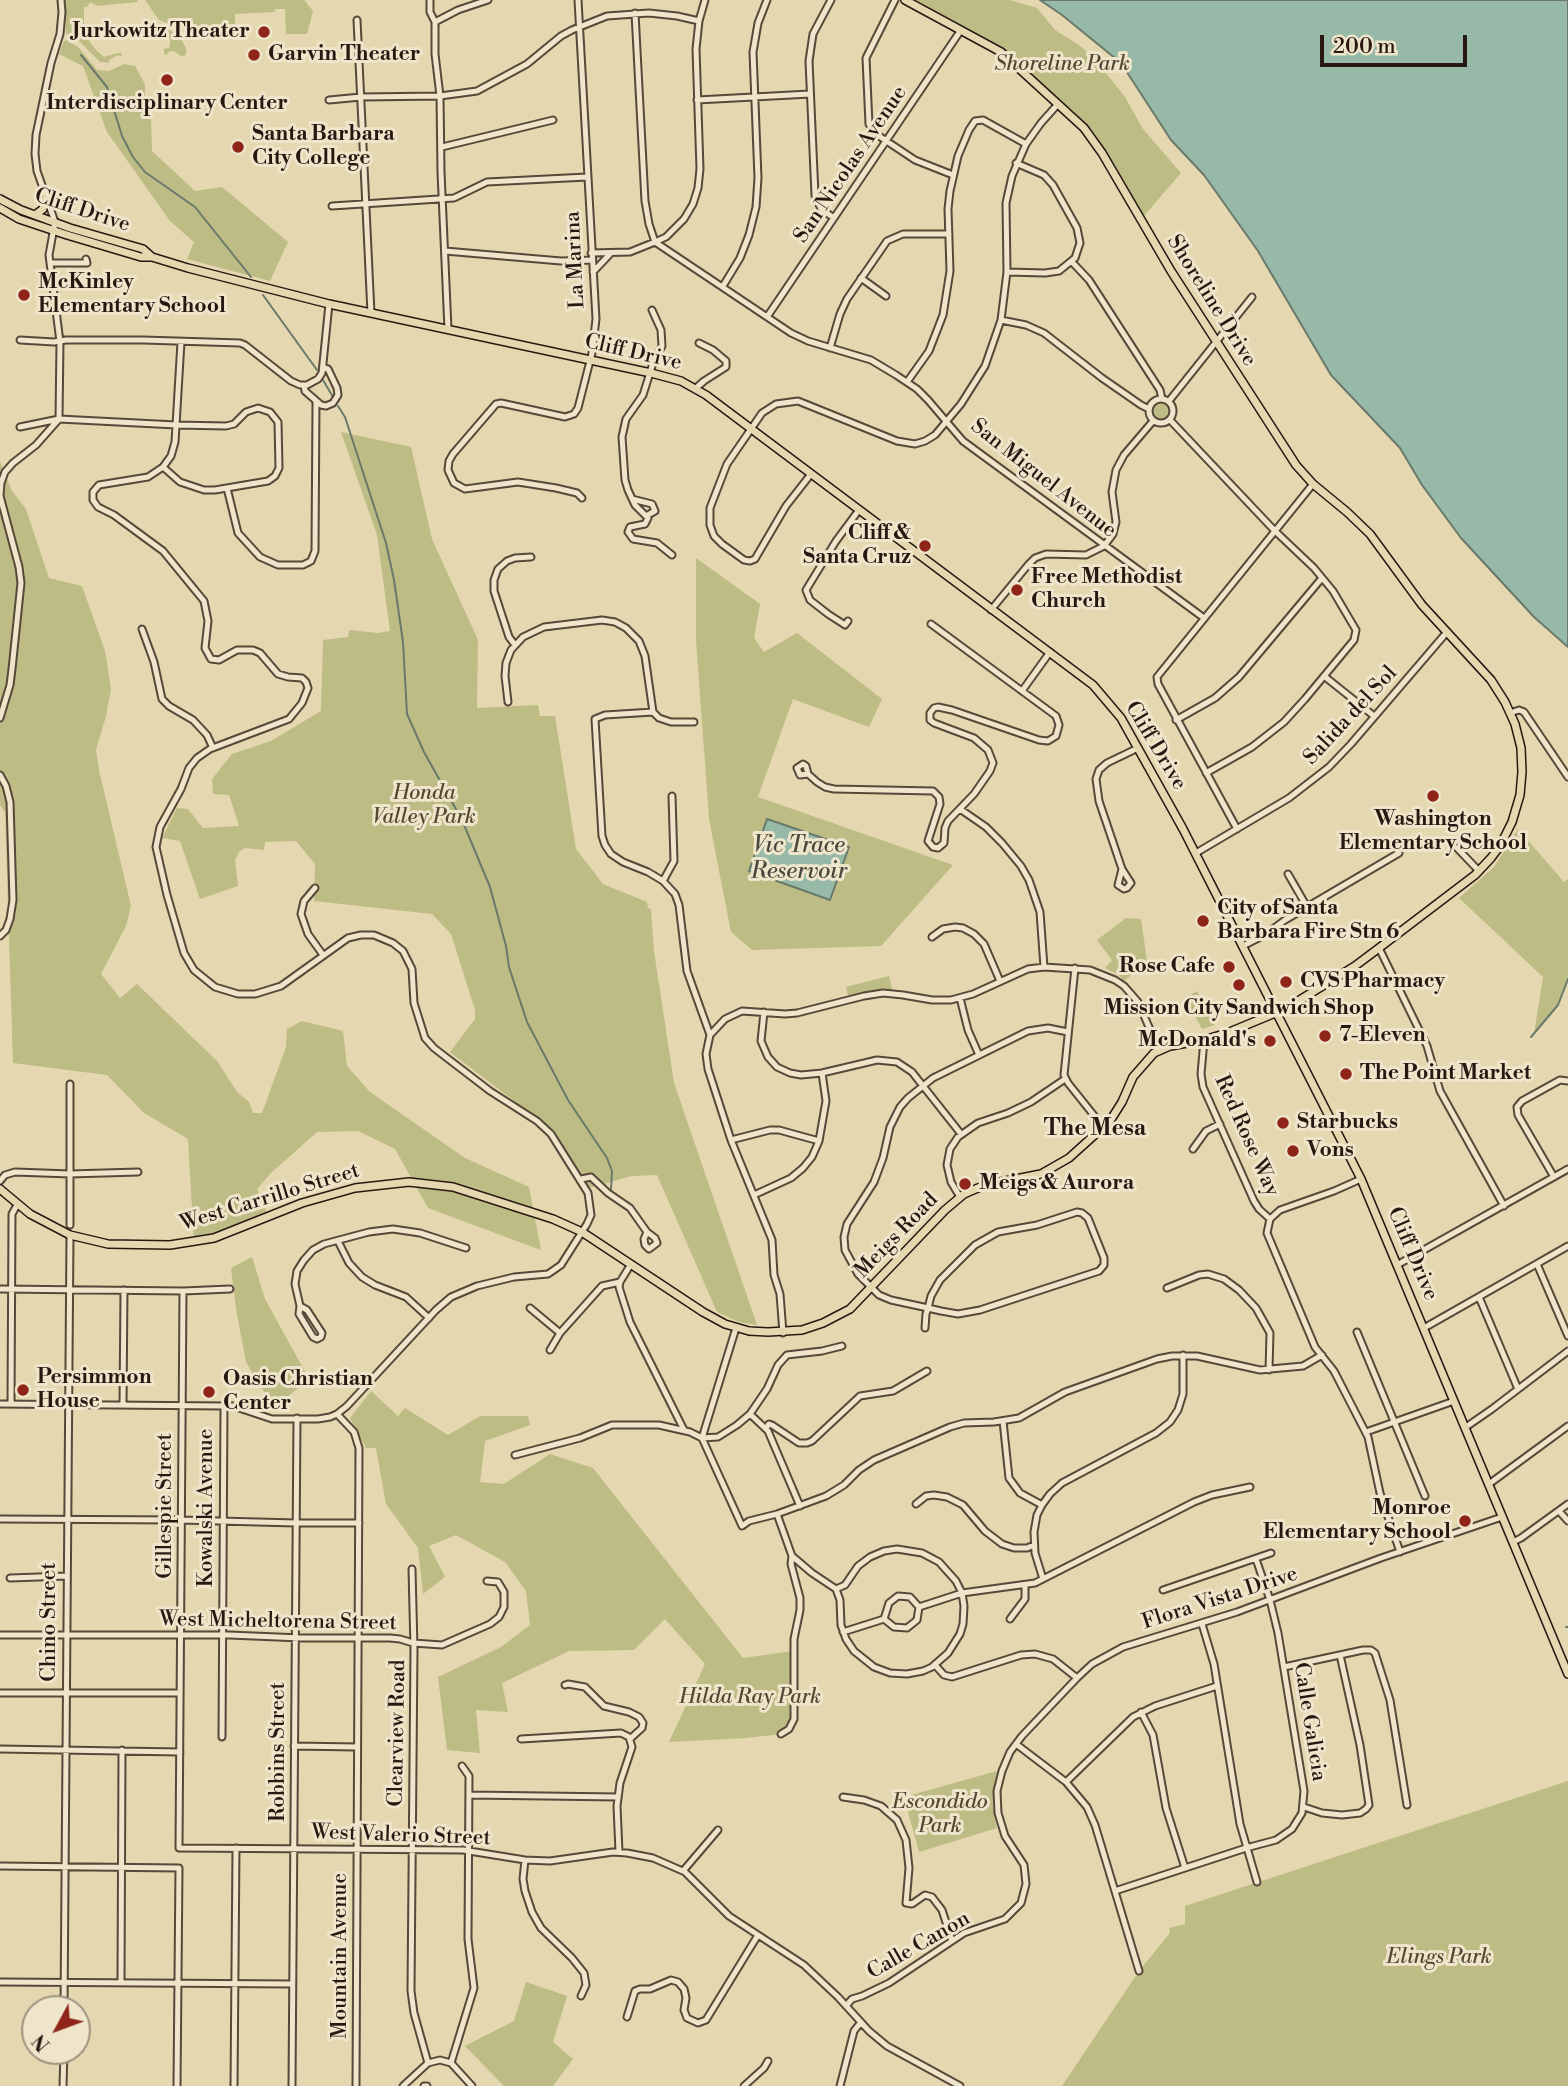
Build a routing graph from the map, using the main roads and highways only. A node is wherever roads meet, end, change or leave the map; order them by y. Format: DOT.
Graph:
graph roads {
  1 [pos="905,0"];
  2 [pos="46,197"];
  3 [pos="0,199"];
  4 [pos="0,208"];
  5 [pos="35,215"];
  6 [pos="55,227"];
  7 [pos="1276,1012"];
  8 [pos="0,1189"];
  9 [pos="783,1333"];
  10 [pos="1568,1674"];
  1 -- 7 [label="main road, Shoreline Drive"];
  2 -- 5 [label="main road"];
  3 -- 5 [label="main road, Cliff Drive"];
  4 -- 6 [label="main road, Cliff Drive"];
  5 -- 6 [label="main road, Cliff Drive"];
  6 -- 7 [label="main road, Cliff Drive"];
  7 -- 9 [label="main road, Meigs Road"];
  7 -- 10 [label="main road, Cliff Drive"];
  8 -- 9 [label="main road, West Carrillo Street"];
}
